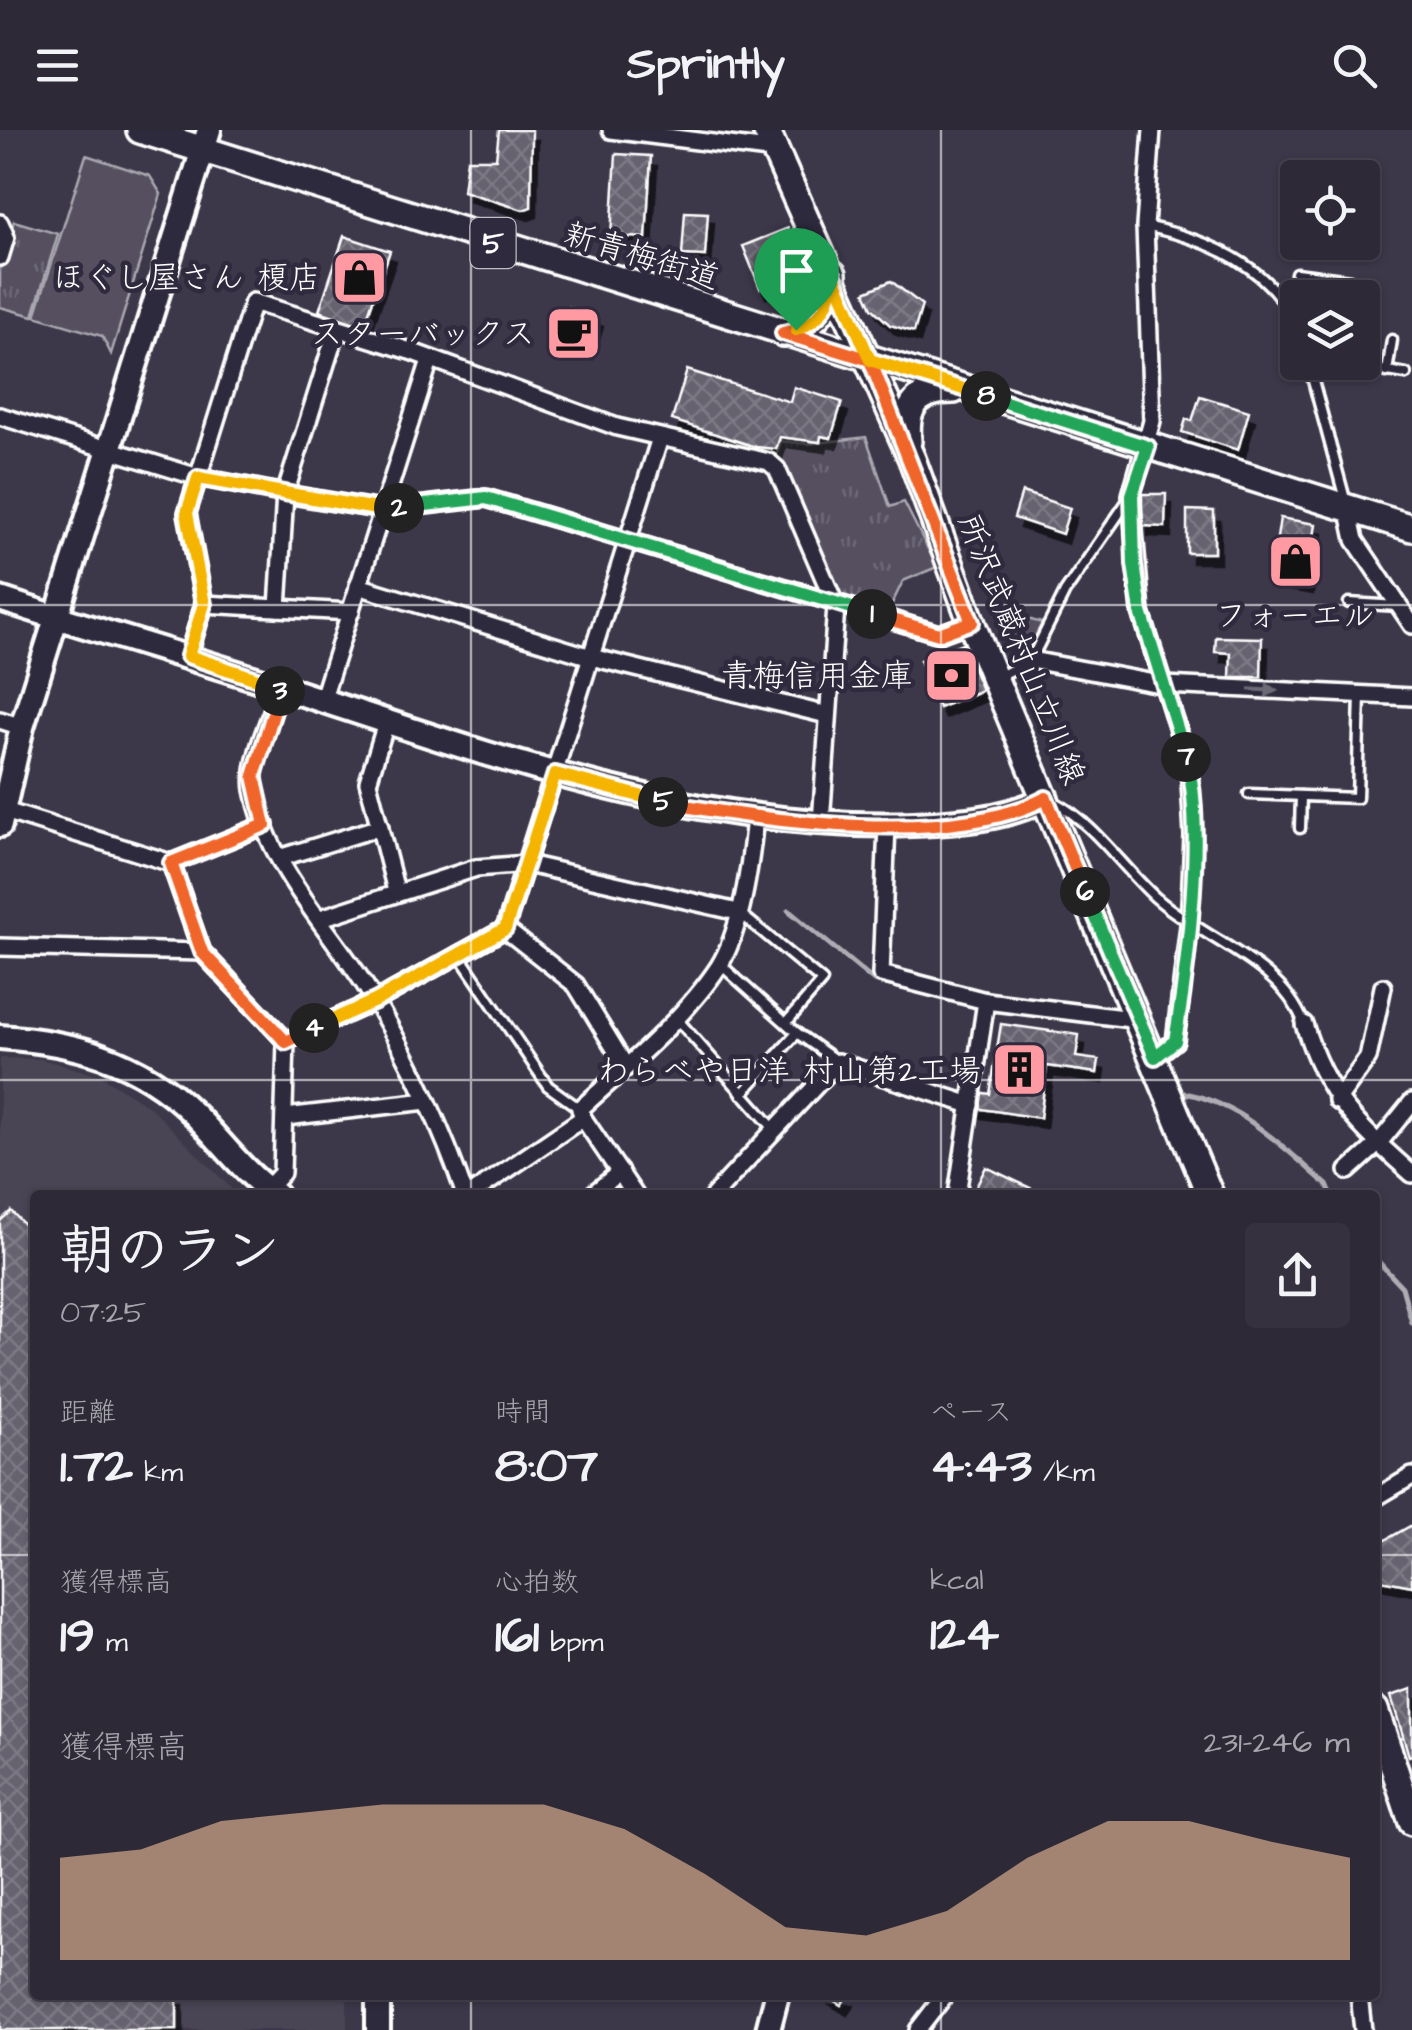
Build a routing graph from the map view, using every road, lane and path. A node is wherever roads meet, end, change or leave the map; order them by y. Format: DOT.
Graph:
graph roads {
  1 [pos="140,130"];
  2 [pos="611,130"];
  3 [pos="1152,130"];
  4 [pos="206,140"];
  5 [pos="771,140"];
  6 [pos="0,224"];
  7 [pos="1145,226"];
  8 [pos="0,257"];
  9 [pos="833,274"];
  10 [pos="1295,280"];
  11 [pos="1350,280"];
  12 [pos="1280,297"];
  13 [pos="337,328"];
  14 [pos="783,333"];
  15 [pos="1392,340"];
  16 [pos="430,360"];
  17 [pos="870,360"];
  18 [pos="1380,371"];
  19 [pos="1388,372"];
  20 [pos="1406,374"];
  21 [pos="1313,380"];
  22 [pos="964,389"];
  23 [pos="0,416"];
  24 [pos="660,438"];
  25 [pos="1148,447"];
  26 [pos="108,452"];
  27 [pos="912,459"];
  28 [pos="198,478"];
  29 [pos="285,494"];
  30 [pos="1132,495"];
  31 [pos="1348,507"];
  32 [pos="382,510"];
  33 [pos="1412,528"];
  34 [pos="628,543"];
  35 [pos="358,586"];
  36 [pos="0,600"];
  37 [pos="1350,603"];
  38 [pos="204,604"];
  39 [pos="836,606"];
  40 [pos="1398,606"];
  41 [pos="278,608"];
  42 [pos="350,612"];
  43 [pos="56,618"];
  44 [pos="972,622"];
  45 [pos="1412,625"];
  46 [pos="188,656"];
  47 [pos="591,656"];
  48 [pos="1030,660"];
  49 [pos="995,678"];
  50 [pos="1166,685"];
  51 [pos="281,687"];
  52 [pos="1360,695"];
  53 [pos="1412,698"];
  54 [pos="322,701"];
  55 [pos="828,715"];
  56 [pos="387,720"];
  57 [pos="11,724"];
  58 [pos="555,774"];
  59 [pos="1249,794"];
  60 [pos="1301,796"];
  61 [pos="1046,798"];
  62 [pos="1,817"];
  63 [pos="755,817"];
  64 [pos="821,823"];
  65 [pos="265,825"];
  66 [pos="886,825"];
  67 [pos="380,827"];
  68 [pos="1300,828"];
  69 [pos="280,858"];
  70 [pos="171,863"];
  71 [pos="527,864"];
  72 [pos="396,891"];
  73 [pos="738,912"];
  74 [pos="320,918"];
  75 [pos="1189,925"];
  76 [pos="505,929"];
  77 [pos="0,947"];
  78 [pos="202,952"];
  79 [pos="459,955"];
  80 [pos="720,964"];
  81 [pos="1383,987"];
  82 [pos="375,1001"];
  83 [pos="986,1001"];
  84 [pos="674,1017"];
  85 [pos="1139,1020"];
  86 [pos="786,1023"];
  87 [pos="1304,1024"];
  88 [pos="797,1033"];
  89 [pos="0,1037"];
  90 [pos="286,1042"];
  91 [pos="1155,1057"];
  92 [pos="838,1062"];
  93 [pos="626,1067"];
  94 [pos="742,1094"];
  95 [pos="427,1101"];
  96 [pos="1337,1102"];
  97 [pos="1412,1102"];
  98 [pos="970,1106"];
  99 [pos="581,1113"];
  100 [pos="285,1117"];
  101 [pos="776,1130"];
  102 [pos="1378,1144"];
  103 [pos="1348,1171"];
  104 [pos="620,1172"];
  105 [pos="1412,1174"];
  106 [pos="269,1190"];
  107 [pos="272,1190"];
  108 [pos="465,1190"];
  109 [pos="474,1190"];
  110 [pos="598,1190"];
  111 [pos="632,1190"];
  112 [pos="719,1190"];
  113 [pos="957,1190"];
  114 [pos="1208,1190"];
  115 [pos="1412,1476"];
  116 [pos="1380,1495"];
  117 [pos="1380,1725"];
  118 [pos="1412,1822"];
  119 [pos="378,2000"];
  120 [pos="776,2000"];
  121 [pos="942,2000"];
  122 [pos="1360,2000"];
  123 [pos="378,2030"];
  124 [pos="768,2030"];
  125 [pos="918,2030"];
  126 [pos="1363,2030"];
  1 -- 4 [label="main road, 新青梅街道 / 5"];
  2 -- 5 [label="street"];
  3 -- 7 [label="street"];
  4 -- 14 [label="main road, 新青梅街道 / 5"];
  4 -- 26 [label="street"];
  5 -- 9 [label="main road, 所沢武蔵村山立川線"];
  6 -- 8 [label="street"];
  7 -- 12 [label="lane"];
  7 -- 25 [label="street"];
  9 -- 14 [label="main road"];
  9 -- 17 [label="main road, 所沢武蔵村山立川線"];
  10 -- 11 [label="lane"];
  13 -- 16 [label="street"];
  13 -- 28 [label="street"];
  13 -- 29 [label="street"];
  14 -- 17 [label="main road, 新青梅街道 / 5"];
  15 -- 19 [label="lane"];
  16 -- 24 [label="street"];
  16 -- 32 [label="street"];
  17 -- 22 [label="main road, 新青梅街道 / 5"];
  17 -- 27 [label="main road, 所沢武蔵村山立川線"];
  18 -- 19 [label="lane"];
  19 -- 20 [label="lane"];
  21 -- 31 [label="lane"];
  22 -- 25 [label="main road, 新青梅街道 / 5"];
  22 -- 27 [label="main road"];
  23 -- 26 [label="street"];
  24 -- 34 [label="street"];
  24 -- 39 [label="street"];
  25 -- 30 [label="street"];
  25 -- 31 [label="main road, 新青梅街道 / 5"];
  26 -- 28 [label="street"];
  26 -- 43 [label="street"];
  27 -- 44 [label="main road, 所沢武蔵村山立川線"];
  28 -- 29 [label="street"];
  28 -- 38 [label="street"];
  29 -- 32 [label="street"];
  29 -- 41 [label="street"];
  30 -- 48 [label="lane"];
  30 -- 50 [label="street"];
  31 -- 33 [label="main road, 新青梅街道 / 5"];
  31 -- 40 [label="street"];
  32 -- 34 [label="street"];
  32 -- 35 [label="street"];
  34 -- 39 [label="street"];
  34 -- 47 [label="street"];
  35 -- 42 [label="street"];
  35 -- 47 [label="street"];
  36 -- 43 [label="street"];
  37 -- 40 [label="lane"];
  38 -- 41 [label="street"];
  38 -- 46 [label="street"];
  39 -- 44 [label="street"];
  39 -- 55 [label="street"];
  40 -- 45 [label="street"];
  41 -- 42 [label="street"];
  42 -- 54 [label="street"];
  43 -- 46 [label="street"];
  43 -- 57 [label="street"];
  44 -- 49 [label="main road, 所沢武蔵村山立川線"];
  46 -- 51 [label="street"];
  47 -- 55 [label="street"];
  47 -- 58 [label="street"];
  48 -- 49 [label="lane"];
  48 -- 50 [label="street"];
  49 -- 61 [label="main road, 所沢武蔵村山立川線"];
  50 -- 52 [label="street, one-way"];
  50 -- 75 [label="street"];
  51 -- 54 [label="street"];
  51 -- 65 [label="street"];
  52 -- 53 [label="street"];
  52 -- 60 [label="lane"];
  54 -- 56 [label="street"];
  55 -- 64 [label="street"];
  56 -- 58 [label="street"];
  56 -- 67 [label="street"];
  57 -- 62 [label="street"];
  58 -- 63 [label="street"];
  58 -- 71 [label="street"];
  59 -- 60 [label="lane"];
  60 -- 68 [label="lane"];
  61 -- 66 [label="street"];
  61 -- 75 [label="lane"];
  61 -- 85 [label="main road, 所沢武蔵村山立川線"];
  62 -- 70 [label="street"];
  63 -- 64 [label="street"];
  63 -- 73 [label="street"];
  64 -- 66 [label="street"];
  65 -- 69 [label="street"];
  65 -- 70 [label="street"];
  66 -- 83 [label="street"];
  67 -- 69 [label="street"];
  67 -- 72 [label="street"];
  69 -- 74 [label="street"];
  70 -- 78 [label="street"];
  71 -- 72 [label="street"];
  71 -- 73 [label="street"];
  71 -- 76 [label="street"];
  72 -- 74 [label="street"];
  73 -- 80 [label="street"];
  73 -- 86 [label="lane"];
  74 -- 82 [label="street"];
  75 -- 87 [label="lane"];
  75 -- 91 [label="street"];
  76 -- 79 [label="street"];
  76 -- 93 [label="street"];
  77 -- 78 [label="street"];
  78 -- 90 [label="street"];
  79 -- 82 [label="street"];
  79 -- 99 [label="lane"];
  80 -- 84 [label="street"];
  80 -- 86 [label="lane"];
  81 -- 96 [label="street"];
  82 -- 90 [label="street"];
  82 -- 95 [label="street"];
  83 -- 85 [label="street"];
  83 -- 98 [label="street"];
  84 -- 93 [label="street"];
  84 -- 94 [label="lane"];
  85 -- 91 [label="main road, 所沢武蔵村山立川線"];
  86 -- 88 [label="lane"];
  87 -- 96 [label="street"];
  88 -- 92 [label="lane"];
  88 -- 94 [label="lane"];
  89 -- 106 [label="street"];
  90 -- 100 [label="street"];
  91 -- 114 [label="main road, 所沢武蔵村山立川線"];
  92 -- 98 [label="street"];
  92 -- 101 [label="street"];
  93 -- 99 [label="street"];
  94 -- 101 [label="lane"];
  95 -- 100 [label="street"];
  95 -- 108 [label="street"];
  96 -- 102 [label="street"];
  97 -- 102 [label="street"];
  98 -- 113 [label="street"];
  99 -- 104 [label="street"];
  99 -- 109 [label="street"];
  100 -- 107 [label="street"];
  101 -- 112 [label="street"];
  102 -- 103 [label="street"];
  102 -- 105 [label="street"];
  104 -- 110 [label="street"];
  104 -- 111 [label="street"];
  115 -- 116 [label="street"];
  117 -- 118 [label="main road"];
  119 -- 123 [label="street"];
  120 -- 124 [label="street"];
  121 -- 125 [label="street"];
  122 -- 126 [label="street"];
}
